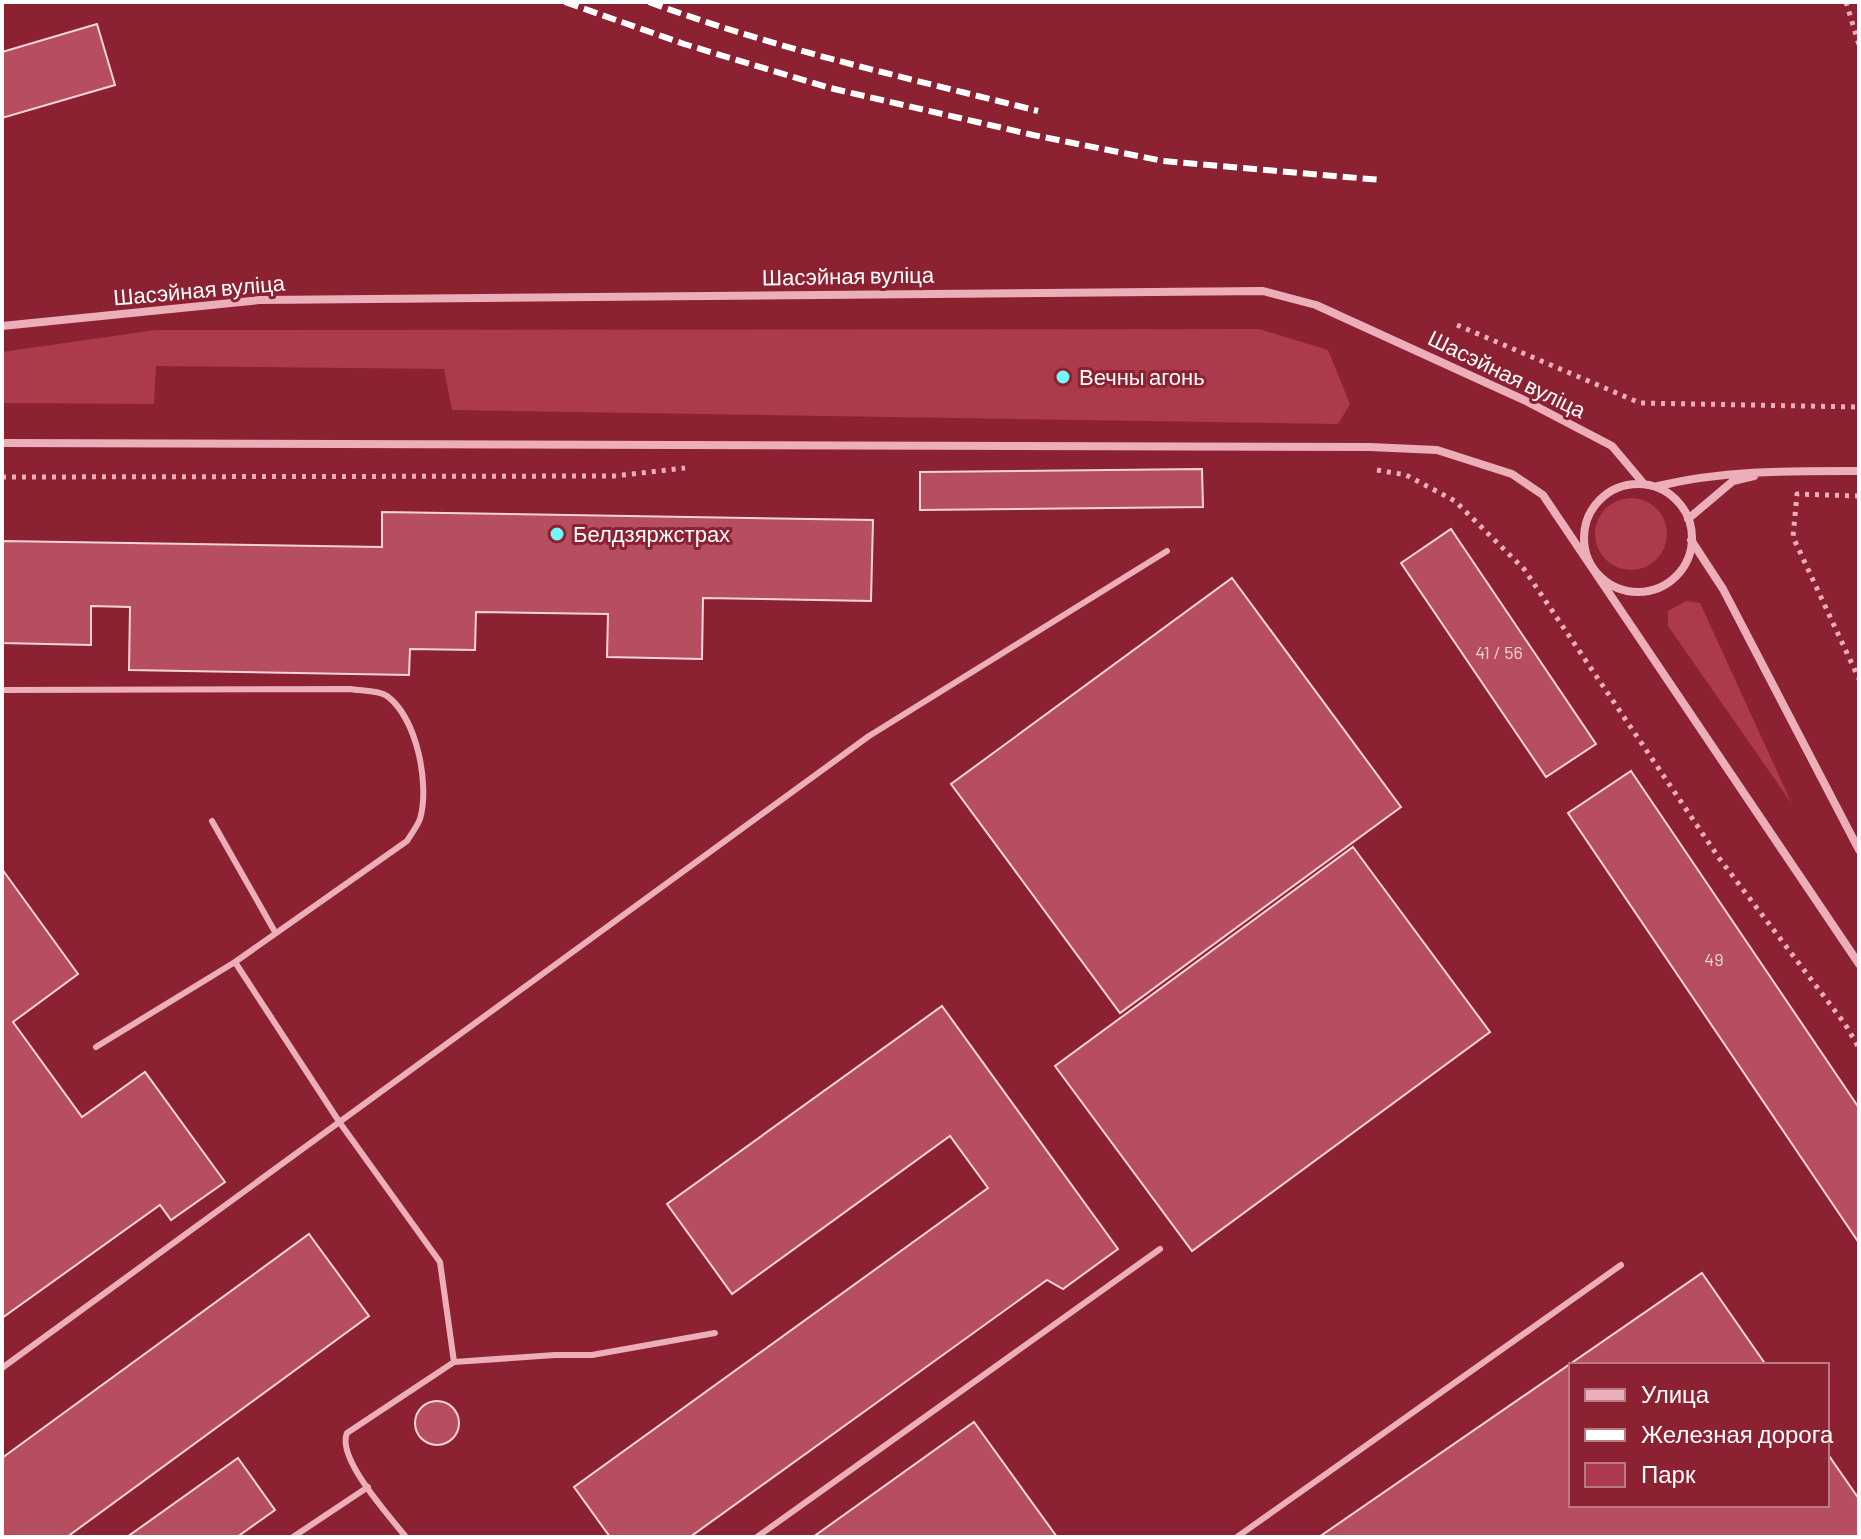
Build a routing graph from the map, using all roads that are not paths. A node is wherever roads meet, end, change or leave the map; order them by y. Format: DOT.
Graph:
graph roads {
  1 [pos="2,326"];
  2 [pos="2,443"];
  3 [pos="1778,470"];
  4 [pos="1859,471"];
  5 [pos="1644,484"];
  6 [pos="1658,486"];
  7 [pos="1688,519"];
  8 [pos="1691,540"];
  9 [pos="1167,551"];
  10 [pos="1593,569"];
  11 [pos="2,690"];
  12 [pos="212,821"];
  13 [pos="1859,850"];
  14 [pos="275,932"];
  15 [pos="235,962"];
  16 [pos="1859,964"];
  17 [pos="96,1047"];
  18 [pos="340,1123"];
  19 [pos="1160,1249"];
  20 [pos="1621,1265"];
  21 [pos="715,1333"];
  22 [pos="454,1362"];
  23 [pos="2,1368"];
  24 [pos="368,1487"];
  25 [pos="293,1537"];
  26 [pos="406,1537"];
  27 [pos="757,1537"];
  28 [pos="1237,1537"];
  1 -- 5 [label="street, Шасэйная вуліца"];
  2 -- 10 [label="street"];
  3 -- 4 [label="street"];
  3 -- 6 [label="street"];
  3 -- 7 [label="street"];
  5 -- 6 [label="street"];
  5 -- 10 [label="street"];
  6 -- 7 [label="street"];
  7 -- 8 [label="street"];
  8 -- 10 [label="street"];
  8 -- 13 [label="street"];
  9 -- 18 [label="lane"];
  10 -- 16 [label="street"];
  11 -- 14 [label="lane"];
  12 -- 14 [label="lane"];
  14 -- 15 [label="lane"];
  15 -- 17 [label="lane"];
  15 -- 18 [label="lane"];
  18 -- 22 [label="lane"];
  18 -- 23 [label="lane"];
  19 -- 27 [label="lane"];
  20 -- 28 [label="lane"];
  21 -- 22 [label="lane"];
  22 -- 24 [label="lane"];
  24 -- 25 [label="lane"];
  24 -- 26 [label="lane"];
}
